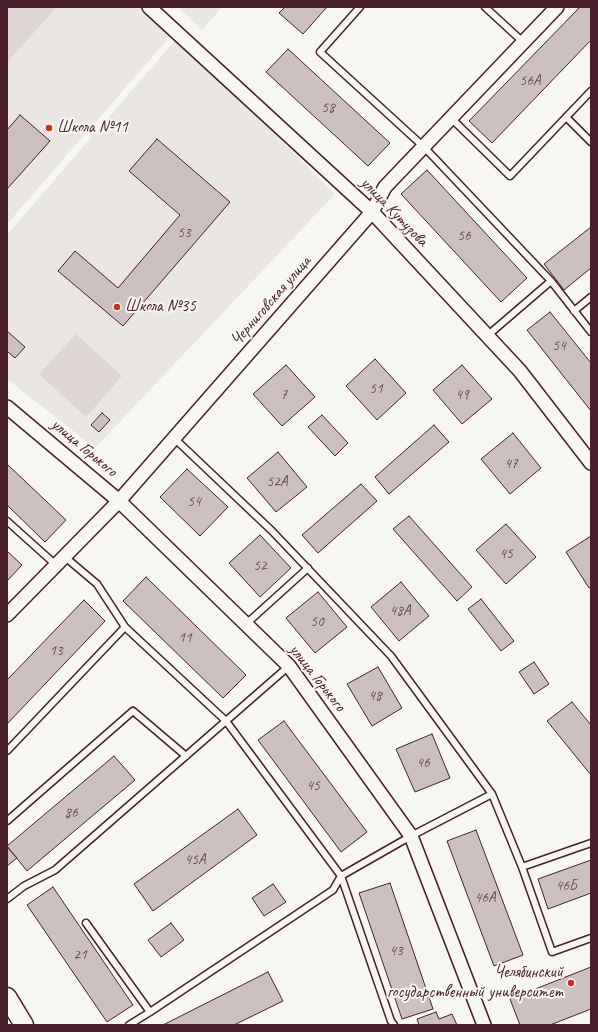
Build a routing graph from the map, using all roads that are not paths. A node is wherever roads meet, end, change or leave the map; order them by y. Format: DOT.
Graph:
graph roads {
  1 [pos="149,7"];
  2 [pos="360,7"];
  3 [pos="485,7"];
  4 [pos="557,7"];
  5 [pos="523,42"];
  6 [pos="591,91"];
  7 [pos="566,117"];
  8 [pos="451,118"];
  9 [pos="591,142"];
  10 [pos="424,147"];
  11 [pos="372,212"];
  12 [pos="551,281"];
  13 [pos="591,297"];
  14 [pos="574,310"];
  15 [pos="591,332"];
  16 [pos="487,336"];
  17 [pos="7,407"];
  18 [pos="174,438"];
  19 [pos="591,463"];
  20 [pos="119,501"];
  21 [pos="7,521"];
  22 [pos="60,561"];
  23 [pos="308,568"];
  24 [pos="7,615"];
  25 [pos="246,624"];
  26 [pos="125,626"];
  27 [pos="289,666"];
  28 [pos="226,721"];
  29 [pos="7,751"];
  30 [pos="186,756"];
  31 [pos="492,794"];
  32 [pos="7,821"];
  33 [pos="411,836"];
  34 [pos="591,843"];
  35 [pos="522,867"];
  36 [pos="341,876"];
  37 [pos="7,899"];
  38 [pos="86,922"];
  39 [pos="591,938"];
  40 [pos="7,997"];
  41 [pos="150,1012"];
  42 [pos="24,1025"];
  43 [pos="129,1025"];
  44 [pos="394,1025"];
  45 [pos="484,1025"];
  1 -- 11 [label="street, улица Кутузова"];
  2 -- 10 [label="lane"];
  3 -- 5 [label="lane"];
  4 -- 5 [label="street, Черниговская улица"];
  5 -- 8 [label="street, Черниговская улица"];
  6 -- 7 [label="lane"];
  7 -- 8 [label="lane"];
  7 -- 9 [label="lane"];
  8 -- 10 [label="street, Черниговская улица"];
  10 -- 11 [label="street, Черниговская улица"];
  10 -- 12 [label="lane"];
  11 -- 16 [label="street, улица Кутузова"];
  11 -- 18 [label="street, Черниговская улица"];
  12 -- 14 [label="lane"];
  12 -- 16 [label="lane"];
  13 -- 14 [label="lane"];
  14 -- 15 [label="lane"];
  16 -- 19 [label="street, улица Кутузова"];
  17 -- 20 [label="street, улица Горького"];
  18 -- 20 [label="street, Черниговская улица"];
  18 -- 23 [label="lane"];
  20 -- 22 [label="street, Черниговская улица"];
  20 -- 25 [label="street, улица Горького"];
  21 -- 22 [label="lane"];
  22 -- 24 [label="street, Черниговская улица"];
  22 -- 26 [label="lane"];
  23 -- 25 [label="lane"];
  23 -- 31 [label="lane"];
  25 -- 27 [label="street, улица Горького"];
  26 -- 28 [label="lane"];
  26 -- 29 [label="lane"];
  27 -- 28 [label="lane"];
  27 -- 33 [label="street, улица Горького"];
  28 -- 30 [label="lane"];
  28 -- 36 [label="lane"];
  30 -- 32 [label="lane"];
  30 -- 37 [label="lane"];
  31 -- 33 [label="lane"];
  31 -- 35 [label="lane"];
  33 -- 36 [label="lane"];
  33 -- 45 [label="street, улица Горького"];
  34 -- 35 [label="lane"];
  35 -- 39 [label="lane"];
  36 -- 41 [label="lane"];
  36 -- 44 [label="lane"];
  38 -- 41 [label="lane"];
  40 -- 42 [label="main road"];
  41 -- 43 [label="lane"];
}
